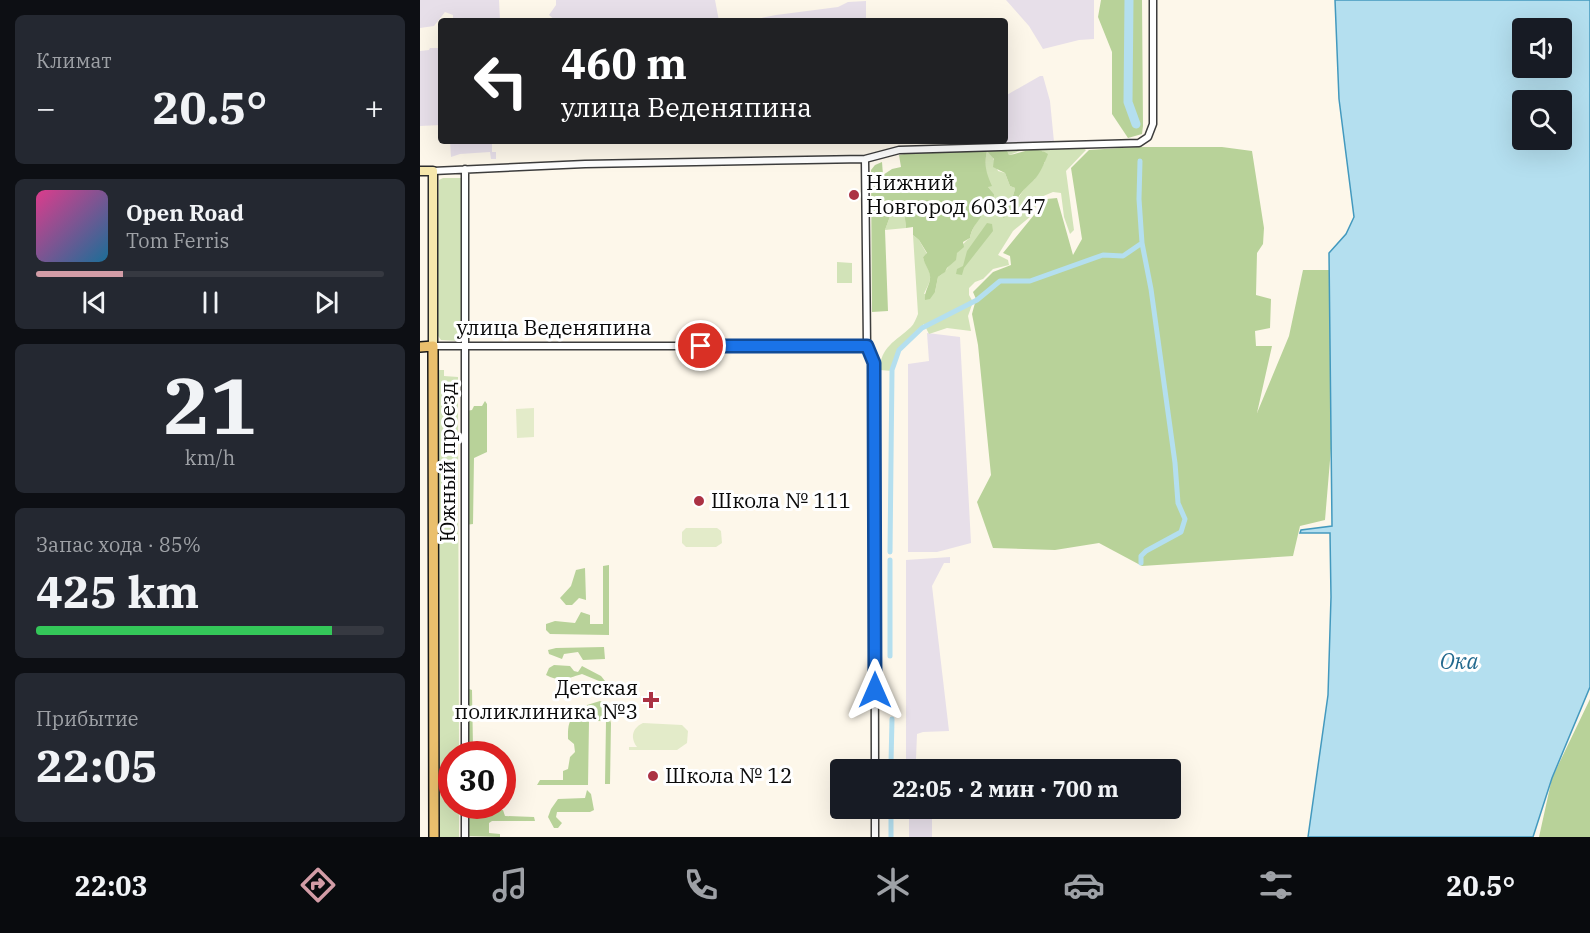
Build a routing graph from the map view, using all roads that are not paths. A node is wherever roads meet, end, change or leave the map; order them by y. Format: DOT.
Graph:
graph roads {
  1 [pos="1153,0"];
  2 [pos="865,159"];
  3 [pos="465,169"];
  4 [pos="420,171"];
  5 [pos="433,171"];
  6 [pos="433,346"];
  7 [pos="466,346"];
  8 [pos="867,346"];
  9 [pos="420,347"];
  10 [pos="465,741"];
  11 [pos="875,759"];
  12 [pos="465,819"];
  13 [pos="875,819"];
  14 [pos="434,837"];
  15 [pos="465,837"];
  16 [pos="875,837"];
  1 -- 2 [label="street"];
  2 -- 3 [label="street"];
  2 -- 8 [label="street"];
  3 -- 5 [label="street"];
  3 -- 7 [label="street, Южный проезд"];
  4 -- 5 [label="street"];
  5 -- 6 [label="street"];
  6 -- 7 [label="street, улица Веденяпина"];
  6 -- 9 [label="main road, улица Веденяпина"];
  6 -- 14 [label="main road"];
  7 -- 8 [label="street, улица Веденяпина"];
  7 -- 10 [label="street, Южный проезд"];
  8 -- 11 [label="street"];
  12 -- 15 [label="street"];
  13 -- 16 [label="street"];
}
